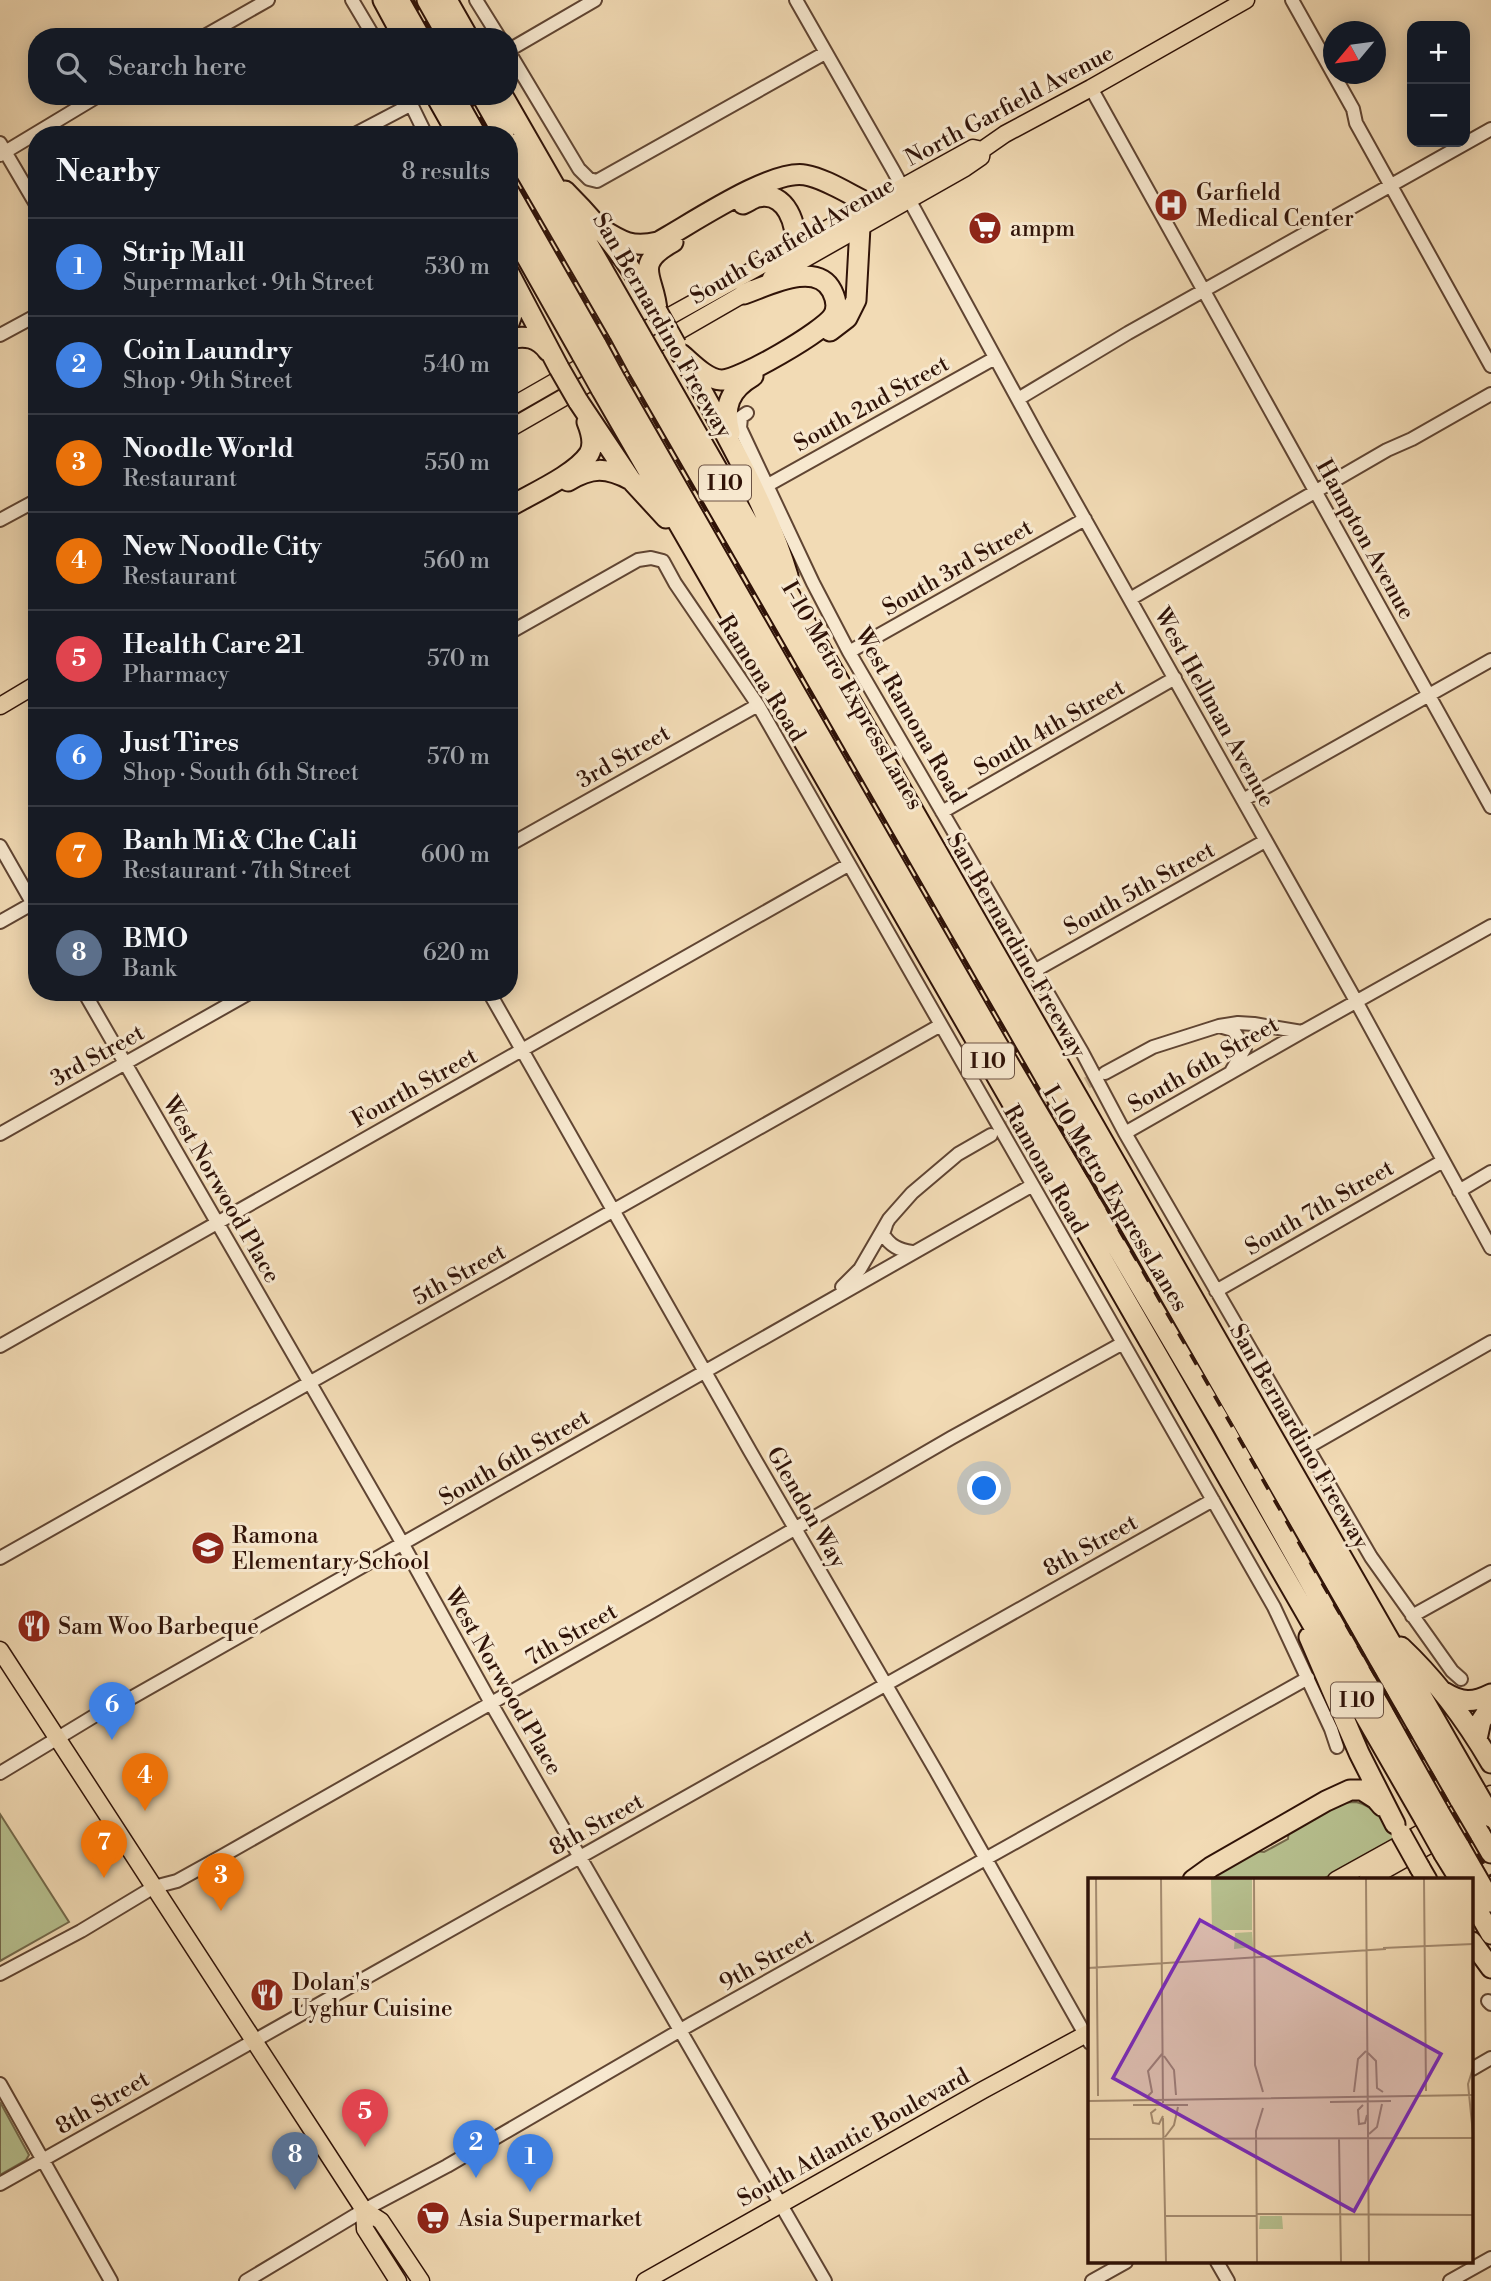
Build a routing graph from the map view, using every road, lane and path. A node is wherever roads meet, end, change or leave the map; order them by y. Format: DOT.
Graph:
graph roads {
  1 [pos="268,0"];
  2 [pos="352,0"];
  3 [pos="383,0"];
  4 [pos="399,0"];
  5 [pos="427,0"];
  6 [pos="447,0"];
  7 [pos="476,0"];
  8 [pos="595,0"];
  9 [pos="796,0"];
  10 [pos="1247,0"];
  11 [pos="1292,0"];
  12 [pos="219,28"];
  13 [pos="369,28"];
  14 [pos="398,28"];
  15 [pos="415,28"];
  16 [pos="443,28"];
  17 [pos="463,28"];
  18 [pos="493,28"];
  19 [pos="518,46"];
  20 [pos="825,52"];
  21 [pos="518,66"];
  22 [pos="1091,88"];
  23 [pos="82,105"];
  24 [pos="402,105"];
  25 [pos="412,105"];
  26 [pos="445,105"];
  27 [pos="446,105"];
  28 [pos="448,105"];
  29 [pos="487,105"];
  30 [pos="508,105"];
  31 [pos="45,126"];
  32 [pos="368,126"];
  33 [pos="422,126"];
  34 [pos="447,126"];
  35 [pos="454,126"];
  36 [pos="468,126"];
  37 [pos="499,126"];
  38 [pos="1491,129"];
  39 [pos="28,135"];
  40 [pos="2,150"];
  41 [pos="518,157"];
  42 [pos="547,173"];
  43 [pos="1391,186"];
  44 [pos="28,192"];
  45 [pos="906,193"];
  46 [pos="870,204"];
  47 [pos="518,210"];
  48 [pos="860,227"];
  49 [pos="600,228"];
  50 [pos="518,240"];
  51 [pos="795,247"];
  52 [pos="1205,291"];
  53 [pos="518,292"];
  54 [pos="744,294"];
  55 [pos="657,311"];
  56 [pos="28,321"];
  57 [pos="626,329"];
  58 [pos="0,335"];
  59 [pos="518,336"];
  60 [pos="679,349"];
  61 [pos="589,350"];
  62 [pos="995,358"];
  63 [pos="646,364"];
  64 [pos="1491,366"];
  65 [pos="559,368"];
  66 [pos="609,385"];
  67 [pos="1491,394"];
  68 [pos="1018,399"];
  69 [pos="518,403"];
  70 [pos="581,406"];
  71 [pos="747,412"];
  72 [pos="518,424"];
  73 [pos="733,447"];
  74 [pos="631,480"];
  75 [pos="768,485"];
  76 [pos="1315,491"];
  77 [pos="518,502"];
  78 [pos="28,504"];
  79 [pos="518,509"];
  80 [pos="1085,519"];
  81 [pos="0,520"];
  82 [pos="689,541"];
  83 [pos="1130,599"];
  84 [pos="796,608"];
  85 [pos="518,628"];
  86 [pos="849,652"];
  87 [pos="1491,660"];
  88 [pos="1175,678"];
  89 [pos="28,689"];
  90 [pos="1429,695"];
  91 [pos="758,705"];
  92 [pos="0,706"];
  93 [pos="1243,800"];
  94 [pos="1491,807"];
  95 [pos="942,812"];
  96 [pos="518,840"];
  97 [pos="1265,841"];
  98 [pos="0,846"];
  99 [pos="848,865"];
  100 [pos="28,893"];
  101 [pos="28,908"];
  102 [pos="0,922"];
  103 [pos="1491,926"];
  104 [pos="1034,971"];
  105 [pos="89,1001"];
  106 [pos="235,1001"];
  107 [pos="494,1001"];
  108 [pos="1356,1002"];
  109 [pos="939,1026"];
  110 [pos="1219,1026"];
  111 [pos="1302,1032"];
  112 [pos="523,1050"];
  113 [pos="125,1063"];
  114 [pos="1105,1073"];
  115 [pos="1230,1073"];
  116 [pos="1125,1133"];
  117 [pos="0,1134"];
  118 [pos="991,1135"];
  119 [pos="1443,1161"];
  120 [pos="1491,1172"];
  121 [pos="1031,1186"];
  122 [pos="1459,1191"];
  123 [pos="613,1210"];
  124 [pos="889,1219"];
  125 [pos="217,1223"];
  126 [pos="1491,1248"];
  127 [pos="912,1252"];
  128 [pos="1216,1291"];
  129 [pos="829,1300"];
  130 [pos="1491,1342"];
  131 [pos="1123,1343"];
  132 [pos="0,1346"];
  133 [pos="706,1371"];
  134 [pos="310,1384"];
  135 [pos="1306,1448"];
  136 [pos="1213,1500"];
  137 [pos="796,1529"];
  138 [pos="402,1544"];
  139 [pos="0,1558"];
  140 [pos="1491,1572"];
  141 [pos="1288,1580"];
  142 [pos="1412,1616"];
  143 [pos="1383,1629"];
  144 [pos="0,1650"];
  145 [pos="1308,1678"];
  146 [pos="1461,1679"];
  147 [pos="885,1684"];
  148 [pos="1444,1692"];
  149 [pos="1491,1694"];
  150 [pos="492,1703"];
  151 [pos="1491,1706"];
  152 [pos="58,1739"];
  153 [pos="1477,1739"];
  154 [pos="1337,1747"];
  155 [pos="1359,1753"];
  156 [pos="1491,1763"];
  157 [pos="0,1773"];
  158 [pos="1476,1795"];
  159 [pos="1491,1811"];
  160 [pos="1432,1816"];
  161 [pos="1485,1826"];
  162 [pos="1398,1829"];
  163 [pos="1452,1850"];
  164 [pos="1491,1853"];
  165 [pos="581,1856"];
  166 [pos="985,1859"];
  167 [pos="1424,1874"];
  168 [pos="1184,1878"];
  169 [pos="1196,1878"];
  170 [pos="1339,1878"];
  171 [pos="1371,1878"];
  172 [pos="1459,1878"];
  173 [pos="1473,1878"];
  174 [pos="1474,1879"];
  175 [pos="154,1887"];
  176 [pos="1491,1902"];
  177 [pos="1474,1904"];
  178 [pos="1491,1934"];
  179 [pos="0,1974"];
  180 [pos="680,2031"];
  181 [pos="1088,2032"];
  182 [pos="1088,2035"];
  183 [pos="254,2040"];
  184 [pos="1491,2058"];
  185 [pos="1474,2068"];
  186 [pos="0,2084"];
  187 [pos="43,2160"];
  188 [pos="0,2184"];
  189 [pos="781,2204"];
  190 [pos="364,2210"];
  191 [pos="1491,2258"];
  192 [pos="1122,2264"];
  193 [pos="1218,2264"];
  194 [pos="111,2281"];
  195 [pos="246,2281"];
  196 [pos="398,2281"];
  197 [pos="421,2281"];
  198 [pos="645,2281"];
  199 [pos="825,2281"];
  200 [pos="1092,2281"];
  201 [pos="1228,2281"];
  202 [pos="1450,2281"];
  1 -- 12 [label="street"];
  2 -- 13 [label="street"];
  3 -- 14 [label="highway"];
  4 -- 15 [label="highway"];
  5 -- 16 [label="highway"];
  6 -- 17 [label="highway"];
  7 -- 18 [label="street"];
  8 -- 19 [label="street"];
  9 -- 20 [label="street, West Hellman Avenue"];
  10 -- 22 [label="main road, North Garfield Avenue"];
  11 -- 43 [label="street"];
  20 -- 21 [label="street"];
  20 -- 45 [label="street, West Hellman Avenue"];
  22 -- 45 [label="main road, North Garfield Avenue"];
  22 -- 52 [label="street"];
  23 -- 31 [label="street"];
  24 -- 32 [label="street"];
  25 -- 33 [label="street"];
  26 -- 34 [label="highway"];
  27 -- 35 [label="highway"];
  28 -- 36 [label="highway"];
  29 -- 37 [label="highway"];
  30 -- 42 [label="highway, San Bernardino Freeway / I 10"];
  38 -- 43 [label="street"];
  39 -- 40 [label="street"];
  40 -- 44 [label="street"];
  41 -- 57 [label="highway"];
  42 -- 49 [label="highway"];
  42 -- 57 [label="highway, San Bernardino Freeway / I 10"];
  43 -- 52 [label="street"];
  43 -- 64 [label="street"];
  45 -- 46 [label="main road, South Garfield Avenue"];
  45 -- 48 [label="main road, South Garfield Avenue"];
  45 -- 62 [label="street, West Hellman Avenue"];
  46 -- 49 [label="highway"];
  46 -- 51 [label="main road, South Garfield Avenue"];
  47 -- 61 [label="highway, I-10 Metro ExpressLanes"];
  48 -- 54 [label="main road, South Garfield Avenue"];
  48 -- 73 [label="highway"];
  49 -- 55 [label="highway"];
  50 -- 61 [label="highway"];
  51 -- 55 [label="highway"];
  51 -- 69 [label="main road, South Garfield Avenue"];
  52 -- 68 [label="street"];
  52 -- 76 [label="street, Hampton Avenue"];
  53 -- 65 [label="highway"];
  54 -- 60 [label="highway"];
  54 -- 72 [label="main road, South Garfield Avenue"];
  55 -- 60 [label="highway, bridge"];
  56 -- 58 [label="street"];
  57 -- 63 [label="highway, San Bernardino Freeway / I 10, bridge"];
  59 -- 65 [label="highway"];
  60 -- 73 [label="highway"];
  61 -- 66 [label="highway, I-10 Metro ExpressLanes, bridge"];
  62 -- 68 [label="street, West Hellman Avenue"];
  62 -- 75 [label="street, South 2nd Street"];
  63 -- 84 [label="highway, San Bernardino Freeway / I 10"];
  63 -- 158 [label="highway, I-10 Metro ExpressLanes"];
  65 -- 70 [label="highway, bridge"];
  66 -- 82 [label="highway, I 10"];
  66 -- 160 [label="highway, I-10 Metro ExpressLanes"];
  67 -- 76 [label="street"];
  68 -- 80 [label="street, West Hellman Avenue"];
  70 -- 74 [label="highway"];
  70 -- 77 [label="highway"];
  71 -- 75 [label="street, West Ramona Road"];
  73 -- 84 [label="highway"];
  74 -- 79 [label="highway"];
  74 -- 82 [label="highway"];
  75 -- 86 [label="street, West Ramona Road"];
  76 -- 83 [label="street"];
  76 -- 90 [label="street, Hampton Avenue"];
  78 -- 81 [label="street"];
  80 -- 83 [label="street, West Hellman Avenue"];
  80 -- 86 [label="street, South 3rd Street"];
  82 -- 141 [label="highway, I 10"];
  83 -- 88 [label="street, West Hellman Avenue"];
  84 -- 143 [label="highway, San Bernardino Freeway / I 10"];
  85 -- 91 [label="street, Ramona Road"];
  86 -- 95 [label="street, West Ramona Road"];
  87 -- 90 [label="street"];
  88 -- 93 [label="street, West Hellman Avenue"];
  88 -- 95 [label="street, South 4th Street"];
  89 -- 92 [label="main road"];
  90 -- 93 [label="street"];
  90 -- 94 [label="street, Hampton Avenue"];
  91 -- 96 [label="street, 3rd Street"];
  91 -- 99 [label="street, Ramona Road"];
  93 -- 97 [label="street, West Hellman Avenue"];
  95 -- 104 [label="street, West Ramona Road"];
  97 -- 104 [label="street, South 5th Street"];
  97 -- 108 [label="street, West Hellman Avenue"];
  98 -- 100 [label="street"];
  99 -- 109 [label="street, Ramona Road"];
  99 -- 112 [label="street, Fourth Street"];
  101 -- 102 [label="street"];
  103 -- 108 [label="street, South 6th Street"];
  104 -- 116 [label="street, West Ramona Road"];
  105 -- 113 [label="street, West Norwood Place"];
  106 -- 113 [label="street, 3rd Street"];
  107 -- 112 [label="street, Glendon Way"];
  108 -- 111 [label="street, South 6th Street"];
  108 -- 119 [label="street, West Hellman Avenue"];
  109 -- 121 [label="street, Ramona Road"];
  109 -- 123 [label="street, 5th Street"];
  110 -- 111 [label="street, South 6th Street"];
  110 -- 114 [label="street, South 6th Street"];
  110 -- 115 [label="street"];
  111 -- 115 [label="street, South 6th Street"];
  112 -- 123 [label="street, Glendon Way"];
  112 -- 125 [label="street, Fourth Street"];
  113 -- 117 [label="street, 3rd Street"];
  113 -- 125 [label="street, West Norwood Place"];
  115 -- 116 [label="street, South 6th Street"];
  116 -- 128 [label="street, West Ramona Road"];
  118 -- 124 [label="street, South 6th Street"];
  119 -- 122 [label="street, West Hellman Avenue"];
  119 -- 128 [label="street, South 7th Street"];
  120 -- 122 [label="street"];
  121 -- 127 [label="street, South 6th Street"];
  121 -- 131 [label="street, Ramona Road"];
  122 -- 126 [label="street, West Hellman Avenue"];
  123 -- 133 [label="street, Glendon Way"];
  123 -- 134 [label="street, 5th Street"];
  124 -- 127 [label="street"];
  124 -- 129 [label="street, South 6th Street"];
  125 -- 132 [label="street, Fourth Street"];
  125 -- 134 [label="street, West Norwood Place"];
  127 -- 129 [label="street, South 6th Street"];
  128 -- 135 [label="street, West Ramona Road"];
  129 -- 133 [label="street, South 6th Street"];
  130 -- 135 [label="street"];
  131 -- 136 [label="street, Ramona Road"];
  131 -- 137 [label="street, 7th Street"];
  133 -- 137 [label="street, Glendon Way"];
  133 -- 138 [label="street, South 6th Street"];
  134 -- 138 [label="street, West Norwood Place"];
  134 -- 139 [label="street, 5th Street"];
  135 -- 142 [label="street, West Ramona Road"];
  136 -- 145 [label="street, Ramona Road"];
  136 -- 147 [label="street, 8th Street"];
  137 -- 147 [label="street, Glendon Way"];
  137 -- 150 [label="street, 7th Street"];
  138 -- 150 [label="street, West Norwood Place"];
  138 -- 152 [label="street, South 6th Street"];
  140 -- 142 [label="street"];
  141 -- 155 [label="highway"];
  141 -- 160 [label="highway, I 10"];
  142 -- 146 [label="street, West Ramona Road"];
  143 -- 148 [label="highway"];
  143 -- 158 [label="highway, San Bernardino Freeway / I 10"];
  144 -- 152 [label="main road"];
  145 -- 154 [label="street, Ramona Road"];
  145 -- 166 [label="street, 9th Street"];
  147 -- 165 [label="street, 8th Street"];
  147 -- 166 [label="street, Glendon Way"];
  148 -- 149 [label="highway"];
  148 -- 153 [label="highway"];
  150 -- 165 [label="street, West Norwood Place"];
  150 -- 175 [label="street, 7th Street"];
  151 -- 153 [label="highway"];
  152 -- 157 [label="street, South 6th Street"];
  152 -- 175 [label="main road"];
  153 -- 156 [label="highway"];
  155 -- 162 [label="highway"];
  155 -- 168 [label="highway"];
  158 -- 161 [label="highway, I-10 Metro ExpressLanes, bridge"];
  158 -- 170 [label="main road"];
  159 -- 171 [label="main road"];
  160 -- 163 [label="highway, I-10 Metro ExpressLanes, bridge"];
  161 -- 164 [label="highway, I-10 Metro ExpressLanes"];
  162 -- 167 [label="highway, bridge"];
  162 -- 169 [label="highway"];
  163 -- 172 [label="highway"];
  163 -- 173 [label="highway, I-10 Metro ExpressLanes"];
  165 -- 180 [label="street, West Norwood Place"];
  165 -- 183 [label="street, 8th Street"];
  166 -- 180 [label="street, 9th Street"];
  166 -- 181 [label="street, Glendon Way"];
  174 -- 176 [label="highway, I-10 Metro ExpressLanes"];
  175 -- 179 [label="street, 7th Street"];
  175 -- 183 [label="main road"];
  177 -- 178 [label="highway"];
  180 -- 189 [label="street, West Norwood Place"];
  180 -- 190 [label="street, 9th Street"];
  182 -- 189 [label="main road, South Atlantic Boulevard"];
  183 -- 187 [label="street, 8th Street"];
  183 -- 190 [label="main road"];
  184 -- 185 [label="street"];
  186 -- 187 [label="street"];
  187 -- 188 [label="street, 8th Street"];
  187 -- 194 [label="street"];
  189 -- 198 [label="main road, South Atlantic Boulevard"];
  189 -- 199 [label="street, West Norwood Place"];
  190 -- 195 [label="street, 9th Street"];
  190 -- 196 [label="main road"];
  190 -- 197 [label="main road"];
  191 -- 202 [label="street"];
  192 -- 200 [label="street"];
  193 -- 201 [label="street"];
}
